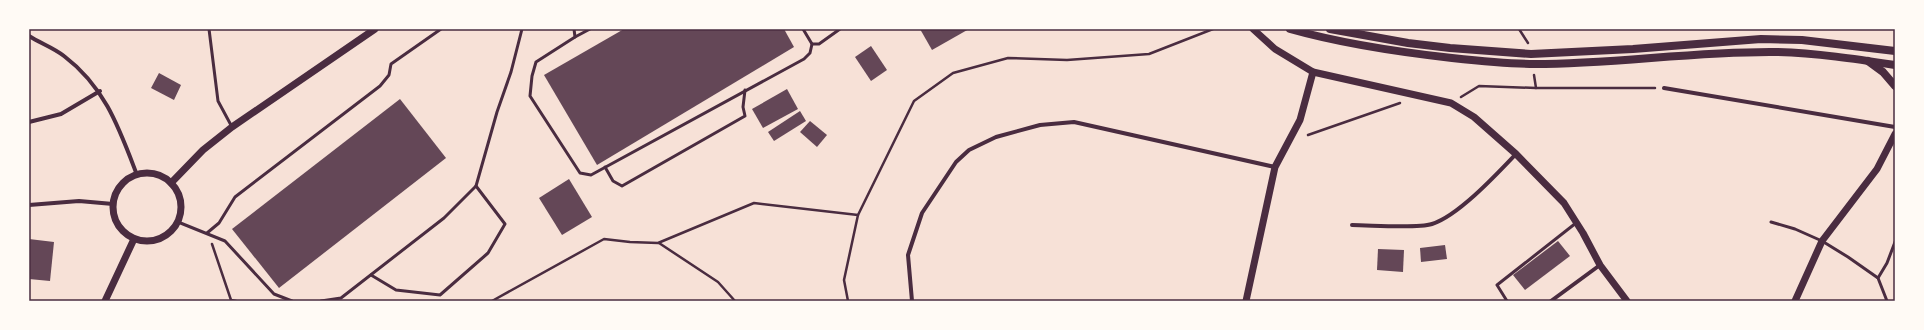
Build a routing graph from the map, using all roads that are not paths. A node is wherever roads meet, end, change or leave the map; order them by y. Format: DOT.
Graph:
graph roads {
  1 [pos="209,29"];
  2 [pos="376,29"];
  3 [pos="441,29"];
  4 [pos="522,29"];
  5 [pos="574,29"];
  6 [pos="590,29"];
  7 [pos="803,29"];
  8 [pos="840,29"];
  9 [pos="1253,29"];
  10 [pos="1290,29"];
  11 [pos="1330,29"];
  12 [pos="29,36"];
  13 [pos="575,36"];
  14 [pos="812,44"];
  15 [pos="1895,51"];
  16 [pos="1866,60"];
  17 [pos="1895,65"];
  18 [pos="1313,72"];
  19 [pos="1895,86"];
  20 [pos="1664,88"];
  21 [pos="745,90"];
  22 [pos="100,91"];
  23 [pos="29,122"];
  24 [pos="232,127"];
  25 [pos="1895,127"];
  26 [pos="1895,134"];
  27 [pos="1516,154"];
  28 [pos="605,167"];
  29 [pos="1276,167"];
  30 [pos="137,175"];
  31 [pos="171,182"];
  32 [pos="476,186"];
  33 [pos="113,204"];
  34 [pos="29,205"];
  35 [pos="178,222"];
  36 [pos="1771,222"];
  37 [pos="1576,223"];
  38 [pos="1352,225"];
  39 [pos="207,232"];
  40 [pos="134,239"];
  41 [pos="1822,241"];
  42 [pos="1895,242"];
  43 [pos="1600,265"];
  44 [pos="371,275"];
  45 [pos="1878,278"];
  46 [pos="105,301"];
  47 [pos="292,301"];
  48 [pos="321,301"];
  49 [pos="912,301"];
  50 [pos="1246,301"];
  51 [pos="1508,301"];
  52 [pos="1551,301"];
  53 [pos="1627,301"];
  54 [pos="1795,301"];
  55 [pos="1887,301"];
  1 -- 24 [label="lane"];
  2 -- 24 [label="street"];
  3 -- 39 [label="lane"];
  4 -- 32 [label="lane"];
  5 -- 13 [label="lane"];
  6 -- 13 [label="lane"];
  7 -- 14 [label="lane"];
  8 -- 14 [label="lane"];
  9 -- 18 [label="street"];
  10 -- 16 [label="main road"];
  11 -- 15 [label="main road"];
  12 -- 22 [label="street"];
  13 -- 28 [label="lane"];
  14 -- 21 [label="lane"];
  16 -- 17 [label="main road"];
  16 -- 19 [label="main road"];
  18 -- 27 [label="street"];
  18 -- 29 [label="street"];
  20 -- 25 [label="street"];
  21 -- 28 [label="lane"];
  21 -- 28 [label="lane"];
  22 -- 23 [label="street"];
  22 -- 30 [label="street"];
  24 -- 31 [label="street"];
  26 -- 41 [label="street"];
  27 -- 37 [label="street"];
  27 -- 38 [label="street"];
  29 -- 49 [label="street"];
  29 -- 50 [label="street"];
  30 -- 31 [label="street"];
  30 -- 33 [label="street"];
  31 -- 35 [label="street"];
  32 -- 44 [label="lane"];
  32 -- 44 [label="lane"];
  33 -- 34 [label="street"];
  33 -- 40 [label="street"];
  35 -- 39 [label="lane"];
  35 -- 40 [label="street"];
  36 -- 41 [label="lane"];
  37 -- 43 [label="street"];
  37 -- 51 [label="lane"];
  39 -- 47 [label="lane"];
  40 -- 46 [label="street"];
  41 -- 45 [label="lane"];
  41 -- 54 [label="street"];
  42 -- 45 [label="lane"];
  43 -- 52 [label="street"];
  43 -- 53 [label="street"];
  44 -- 48 [label="lane"];
  45 -- 55 [label="lane"];
}
